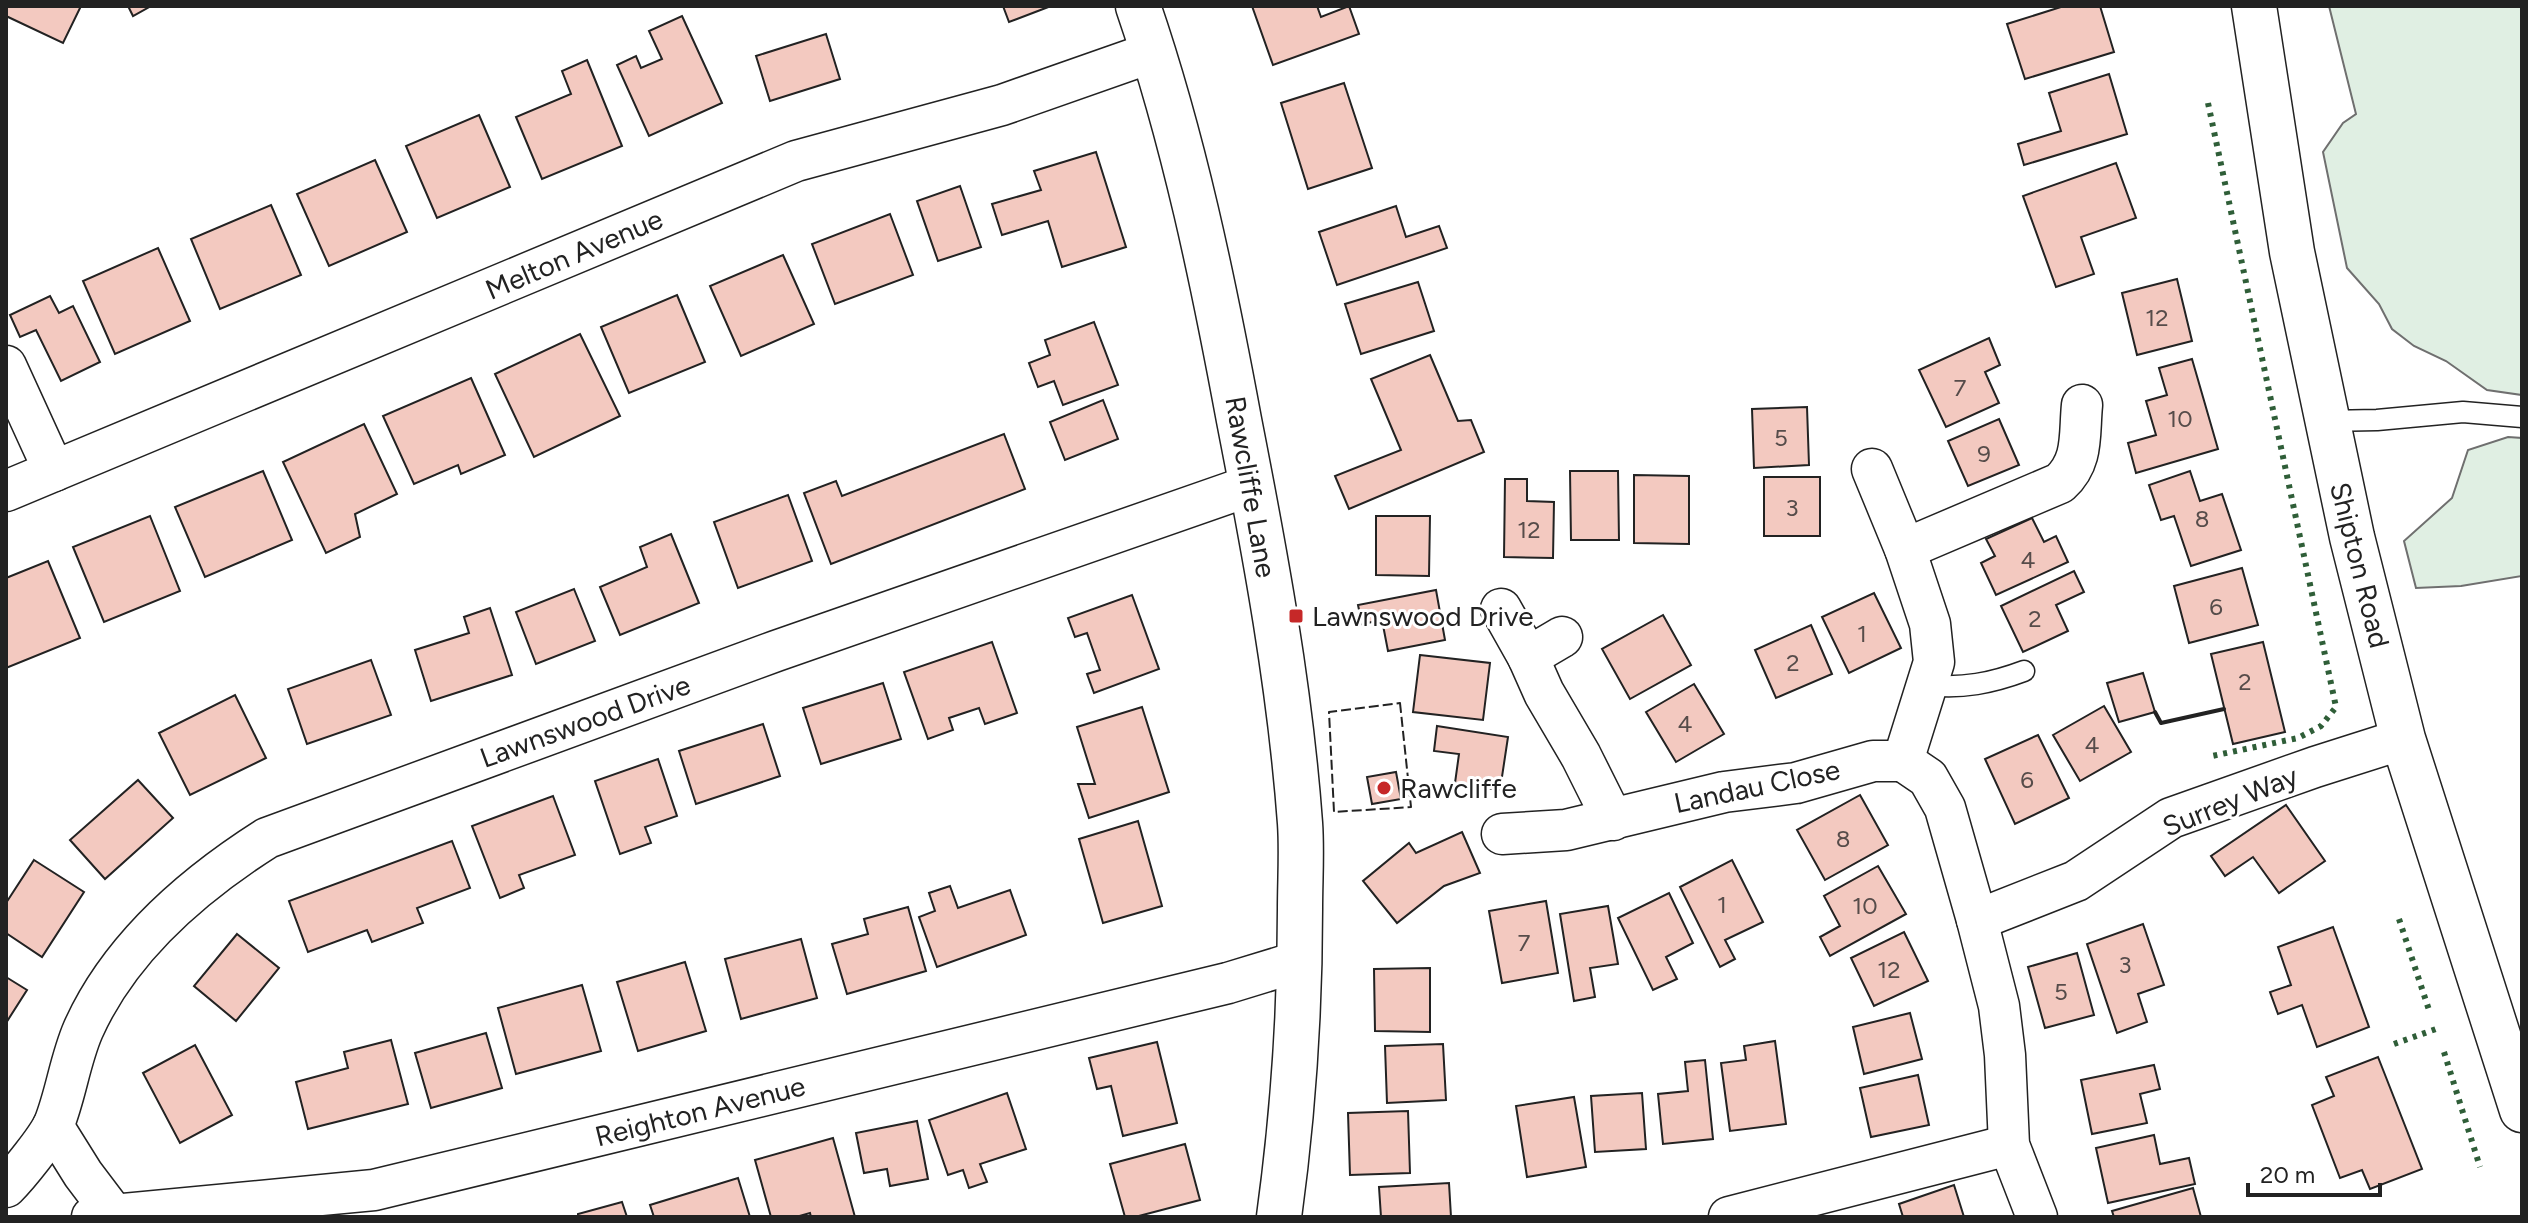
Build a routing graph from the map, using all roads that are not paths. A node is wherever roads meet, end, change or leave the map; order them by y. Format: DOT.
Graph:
graph roads {
  1 [pos="1138,6"];
  2 [pos="2254,6"];
  3 [pos="1153,52"];
  4 [pos="6,366"];
  5 [pos="2082,405"];
  6 [pos="2522,417"];
  7 [pos="2326,421"];
  8 [pos="1872,469"];
  9 [pos="54,471"];
  10 [pos="1252,485"];
  11 [pos="6,491"];
  12 [pos="1905,549"];
  13 [pos="1501,609"];
  14 [pos="1562,637"];
  15 [pos="1528,657"];
  16 [pos="2024,671"];
  17 [pos="1928,685"];
  18 [pos="2403,739"];
  19 [pos="1903,761"];
  20 [pos="1613,820"];
  21 [pos="1502,834"];
  22 [pos="1977,920"];
  23 [pos="1300,961"];
  24 [pos="2522,1110"];
  25 [pos="53,1126"];
  26 [pos="2009,1145"];
  27 [pos="6,1187"];
  28 [pos="103,1216"];
  29 [pos="1279,1217"];
  30 [pos="1729,1217"];
  31 [pos="2037,1217"];
  1 -- 3 [label="street, Rawcliffe Lane"];
  2 -- 7 [label="street, Shipton Road"];
  3 -- 9 [label="street, Melton Avenue"];
  3 -- 10 [label="street, Rawcliffe Lane"];
  4 -- 9 [label="street"];
  5 -- 12 [label="street"];
  6 -- 7 [label="lane"];
  7 -- 18 [label="street, Shipton Road"];
  8 -- 12 [label="street"];
  9 -- 11 [label="street, Melton Avenue"];
  10 -- 23 [label="street, Rawcliffe Lane"];
  10 -- 25 [label="street, Lawnswood Drive"];
  12 -- 17 [label="street"];
  13 -- 15 [label="street"];
  14 -- 15 [label="street"];
  15 -- 20 [label="street"];
  16 -- 17 [label="lane"];
  17 -- 19 [label="street"];
  18 -- 22 [label="street, Surrey Way"];
  18 -- 24 [label="street, Shipton Road"];
  19 -- 20 [label="street, Landau Close"];
  19 -- 22 [label="street"];
  20 -- 21 [label="street, Landau Close"];
  22 -- 26 [label="street"];
  23 -- 28 [label="street, Reighton Avenue"];
  23 -- 29 [label="street, Rawcliffe Lane"];
  25 -- 27 [label="street, Lawnswood Drive"];
  25 -- 28 [label="street"];
  26 -- 30 [label="street"];
  26 -- 31 [label="street"];
}
